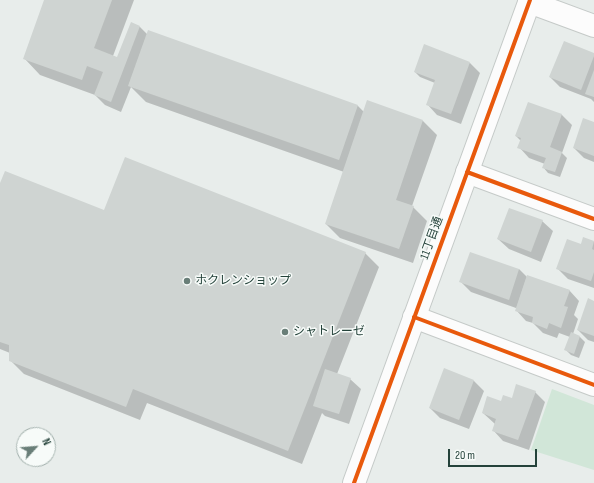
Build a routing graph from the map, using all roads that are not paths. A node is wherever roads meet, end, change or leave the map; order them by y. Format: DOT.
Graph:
graph roads {
  1 [pos="530,1"];
  2 [pos="594,26"];
  3 [pos="467,172"];
  4 [pos="594,219"];
  5 [pos="414,317"];
  6 [pos="594,385"];
  7 [pos="354,483"];
  1 -- 2 [label="street"];
  1 -- 3 [label="street, 11丁目通"];
  3 -- 4 [label="street"];
  3 -- 5 [label="street, 11丁目通"];
  5 -- 6 [label="street"];
  5 -- 7 [label="street, 11丁目通"];
}
